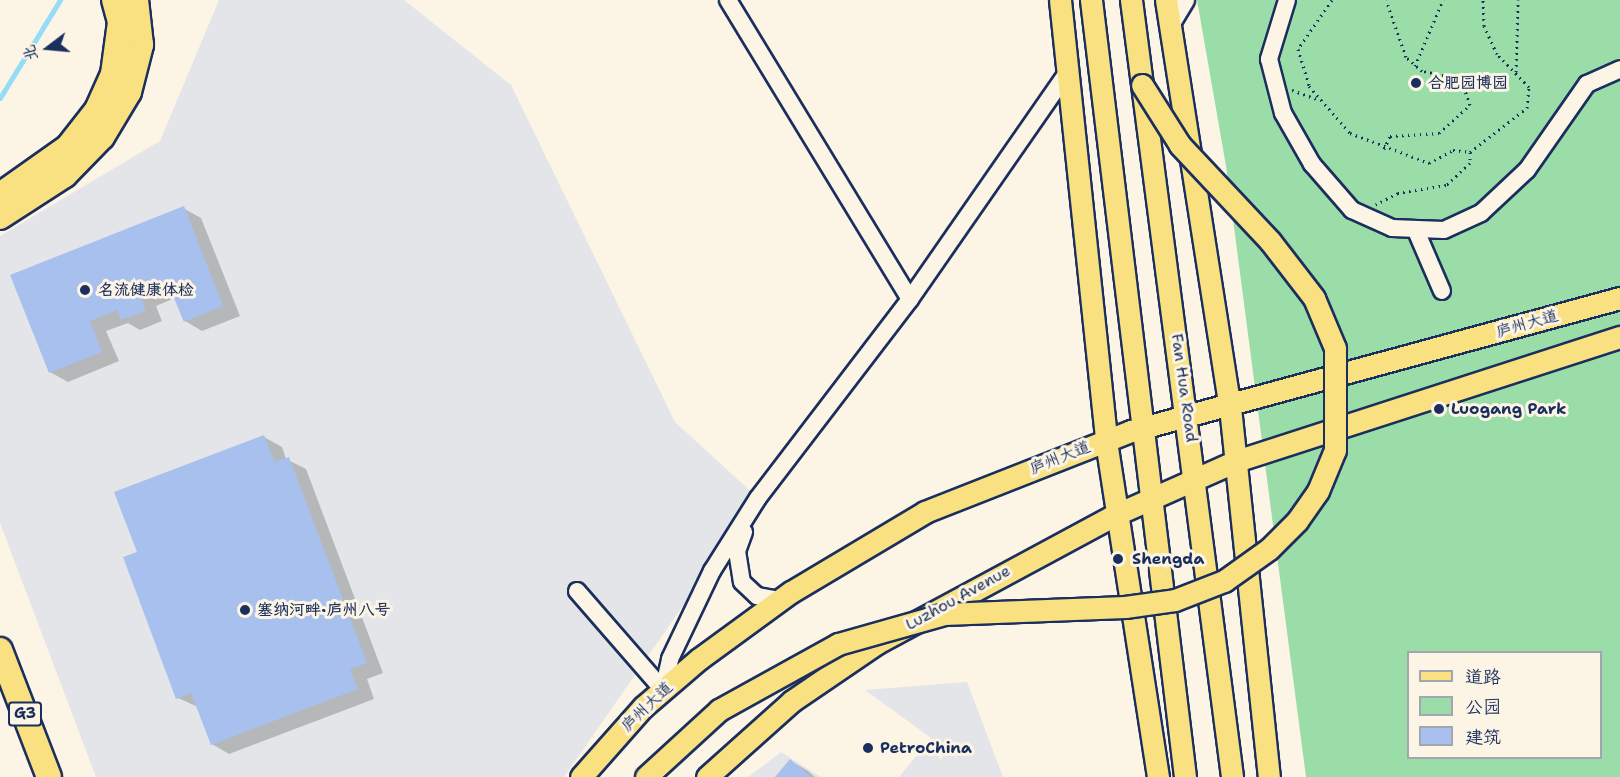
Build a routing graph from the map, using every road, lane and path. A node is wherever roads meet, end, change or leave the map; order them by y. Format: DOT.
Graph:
graph roads {
  1 [pos="114,0"];
  2 [pos="136,0"];
  3 [pos="728,0"];
  4 [pos="1060,0"];
  5 [pos="1091,0"];
  6 [pos="1131,0"];
  7 [pos="1166,0"];
  8 [pos="1186,0"];
  9 [pos="1287,0"];
  10 [pos="1332,0"];
  11 [pos="1386,0"];
  12 [pos="1443,0"];
  13 [pos="1483,0"];
  14 [pos="1518,0"];
  15 [pos="1170,27"];
  16 [pos="1415,66"];
  17 [pos="1620,69"];
  18 [pos="1068,73"];
  19 [pos="1516,74"];
  20 [pos="1142,84"];
  21 [pos="1274,84"];
  22 [pos="1322,101"];
  23 [pos="1384,149"];
  24 [pos="1470,152"];
  25 [pos="0,195"];
  26 [pos="1359,213"];
  27 [pos="0,217"];
  28 [pos="1417,233"];
  29 [pos="1442,291"];
  30 [pos="910,298"];
  31 [pos="1620,298"];
  32 [pos="1620,337"];
  33 [pos="1230,407"];
  34 [pos="1188,419"];
  35 [pos="1143,428"];
  36 [pos="1106,441"];
  37 [pos="1236,461"];
  38 [pos="1196,479"];
  39 [pos="758,498"];
  40 [pos="1152,499"];
  41 [pos="1117,514"];
  42 [pos="577,591"];
  43 [pos="779,600"];
  44 [pos="0,650"];
  45 [pos="663,690"];
  46 [pos="49,777"];
  47 [pos="581,777"];
  48 [pos="646,777"];
  49 [pos="707,777"];
  50 [pos="1158,777"];
  51 [pos="1185,777"];
  52 [pos="1232,777"];
  53 [pos="1269,777"];
  1 -- 25 [label="highway"];
  2 -- 27 [label="highway"];
  3 -- 30 [label="street"];
  4 -- 18 [label="main road"];
  5 -- 35 [label="main road"];
  6 -- 20 [label="main road, Fan Hua Road"];
  7 -- 15 [label="main road"];
  8 -- 15 [label="street"];
  9 -- 21 [label="street"];
  10 -- 22 [label="path"];
  11 -- 16 [label="path"];
  12 -- 16 [label="path"];
  13 -- 19 [label="path"];
  14 -- 19 [label="path"];
  15 -- 33 [label="main road"];
  16 -- 23 [label="path"];
  17 -- 28 [label="street"];
  18 -- 30 [label="street"];
  18 -- 36 [label="main road"];
  19 -- 24 [label="path"];
  20 -- 34 [label="main road, Fan Hua Road"];
  20 -- 48 [label="main road, bridge"];
  21 -- 22 [label="path"];
  21 -- 26 [label="street"];
  22 -- 23 [label="path"];
  23 -- 24 [label="path"];
  24 -- 26 [label="path"];
  26 -- 28 [label="street"];
  28 -- 29 [label="street"];
  30 -- 39 [label="street"];
  31 -- 33 [label="main road, 庐州大道"];
  32 -- 37 [label="main road"];
  33 -- 34 [label="main road, 庐州大道"];
  33 -- 37 [label="main road"];
  34 -- 35 [label="main road, 庐州大道"];
  34 -- 38 [label="main road, Fan Hua Road"];
  35 -- 36 [label="main road, 庐州大道"];
  35 -- 40 [label="main road"];
  36 -- 41 [label="main road"];
  36 -- 43 [label="main road, 庐州大道"];
  37 -- 38 [label="main road, Luzhou Avenue"];
  37 -- 53 [label="main road"];
  38 -- 40 [label="main road, Luzhou Avenue"];
  38 -- 52 [label="main road, Fan Hua Road"];
  39 -- 43 [label="street"];
  39 -- 45 [label="street"];
  40 -- 41 [label="main road, Luzhou Avenue"];
  40 -- 51 [label="main road"];
  41 -- 49 [label="main road, Luzhou Avenue"];
  41 -- 50 [label="main road"];
  42 -- 45 [label="street"];
  43 -- 45 [label="main road, 庐州大道"];
  44 -- 46 [label="highway, G3"];
  45 -- 47 [label="main road, 庐州大道"];
}
